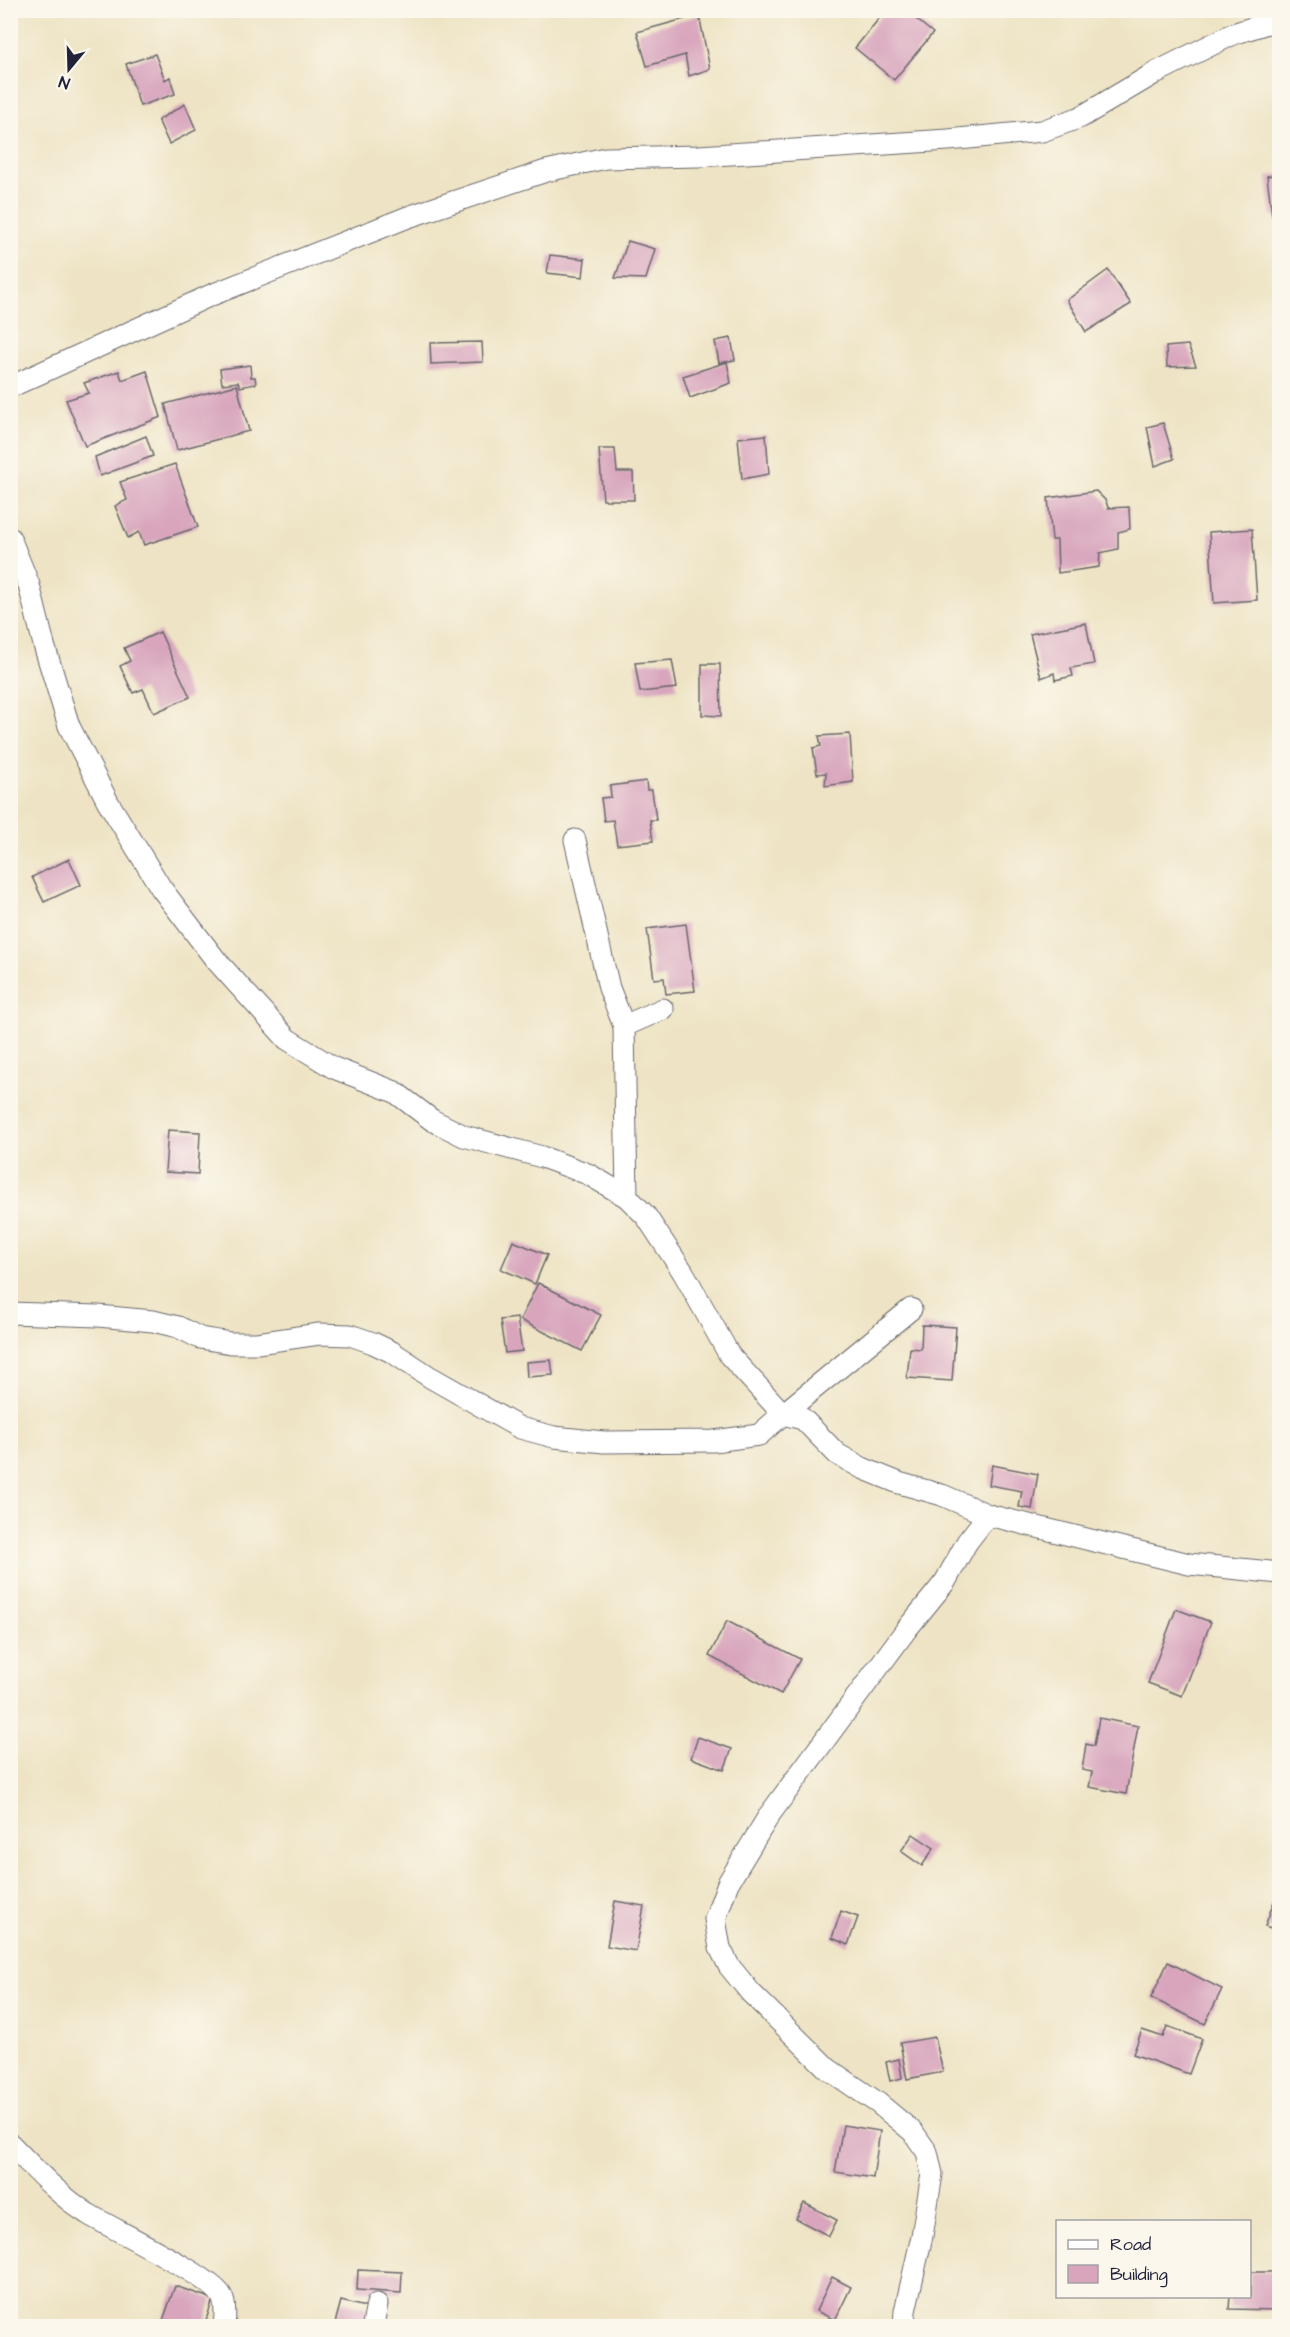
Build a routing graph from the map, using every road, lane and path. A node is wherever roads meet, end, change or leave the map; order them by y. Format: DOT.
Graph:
graph roads {
  1 [pos="1280,19"];
  2 [pos="10,387"];
  3 [pos="10,538"];
  4 [pos="575,840"];
  5 [pos="663,1009"];
  6 [pos="624,1026"];
  7 [pos="627,1197"];
  8 [pos="911,1309"];
  9 [pos="10,1313"];
  10 [pos="783,1414"];
  11 [pos="988,1515"];
  12 [pos="1280,1573"];
  13 [pos="10,2144"];
  14 [pos="377,2304"];
  15 [pos="224,2326"];
  16 [pos="373,2326"];
  17 [pos="904,2326"];
  1 -- 2 [label="street"];
  3 -- 7 [label="street"];
  4 -- 6 [label="street"];
  5 -- 6 [label="street"];
  6 -- 7 [label="street"];
  7 -- 10 [label="street"];
  8 -- 10 [label="street"];
  9 -- 10 [label="street"];
  10 -- 11 [label="street"];
  11 -- 12 [label="street"];
  11 -- 17 [label="street"];
  13 -- 15 [label="street"];
  14 -- 16 [label="street"];
}
